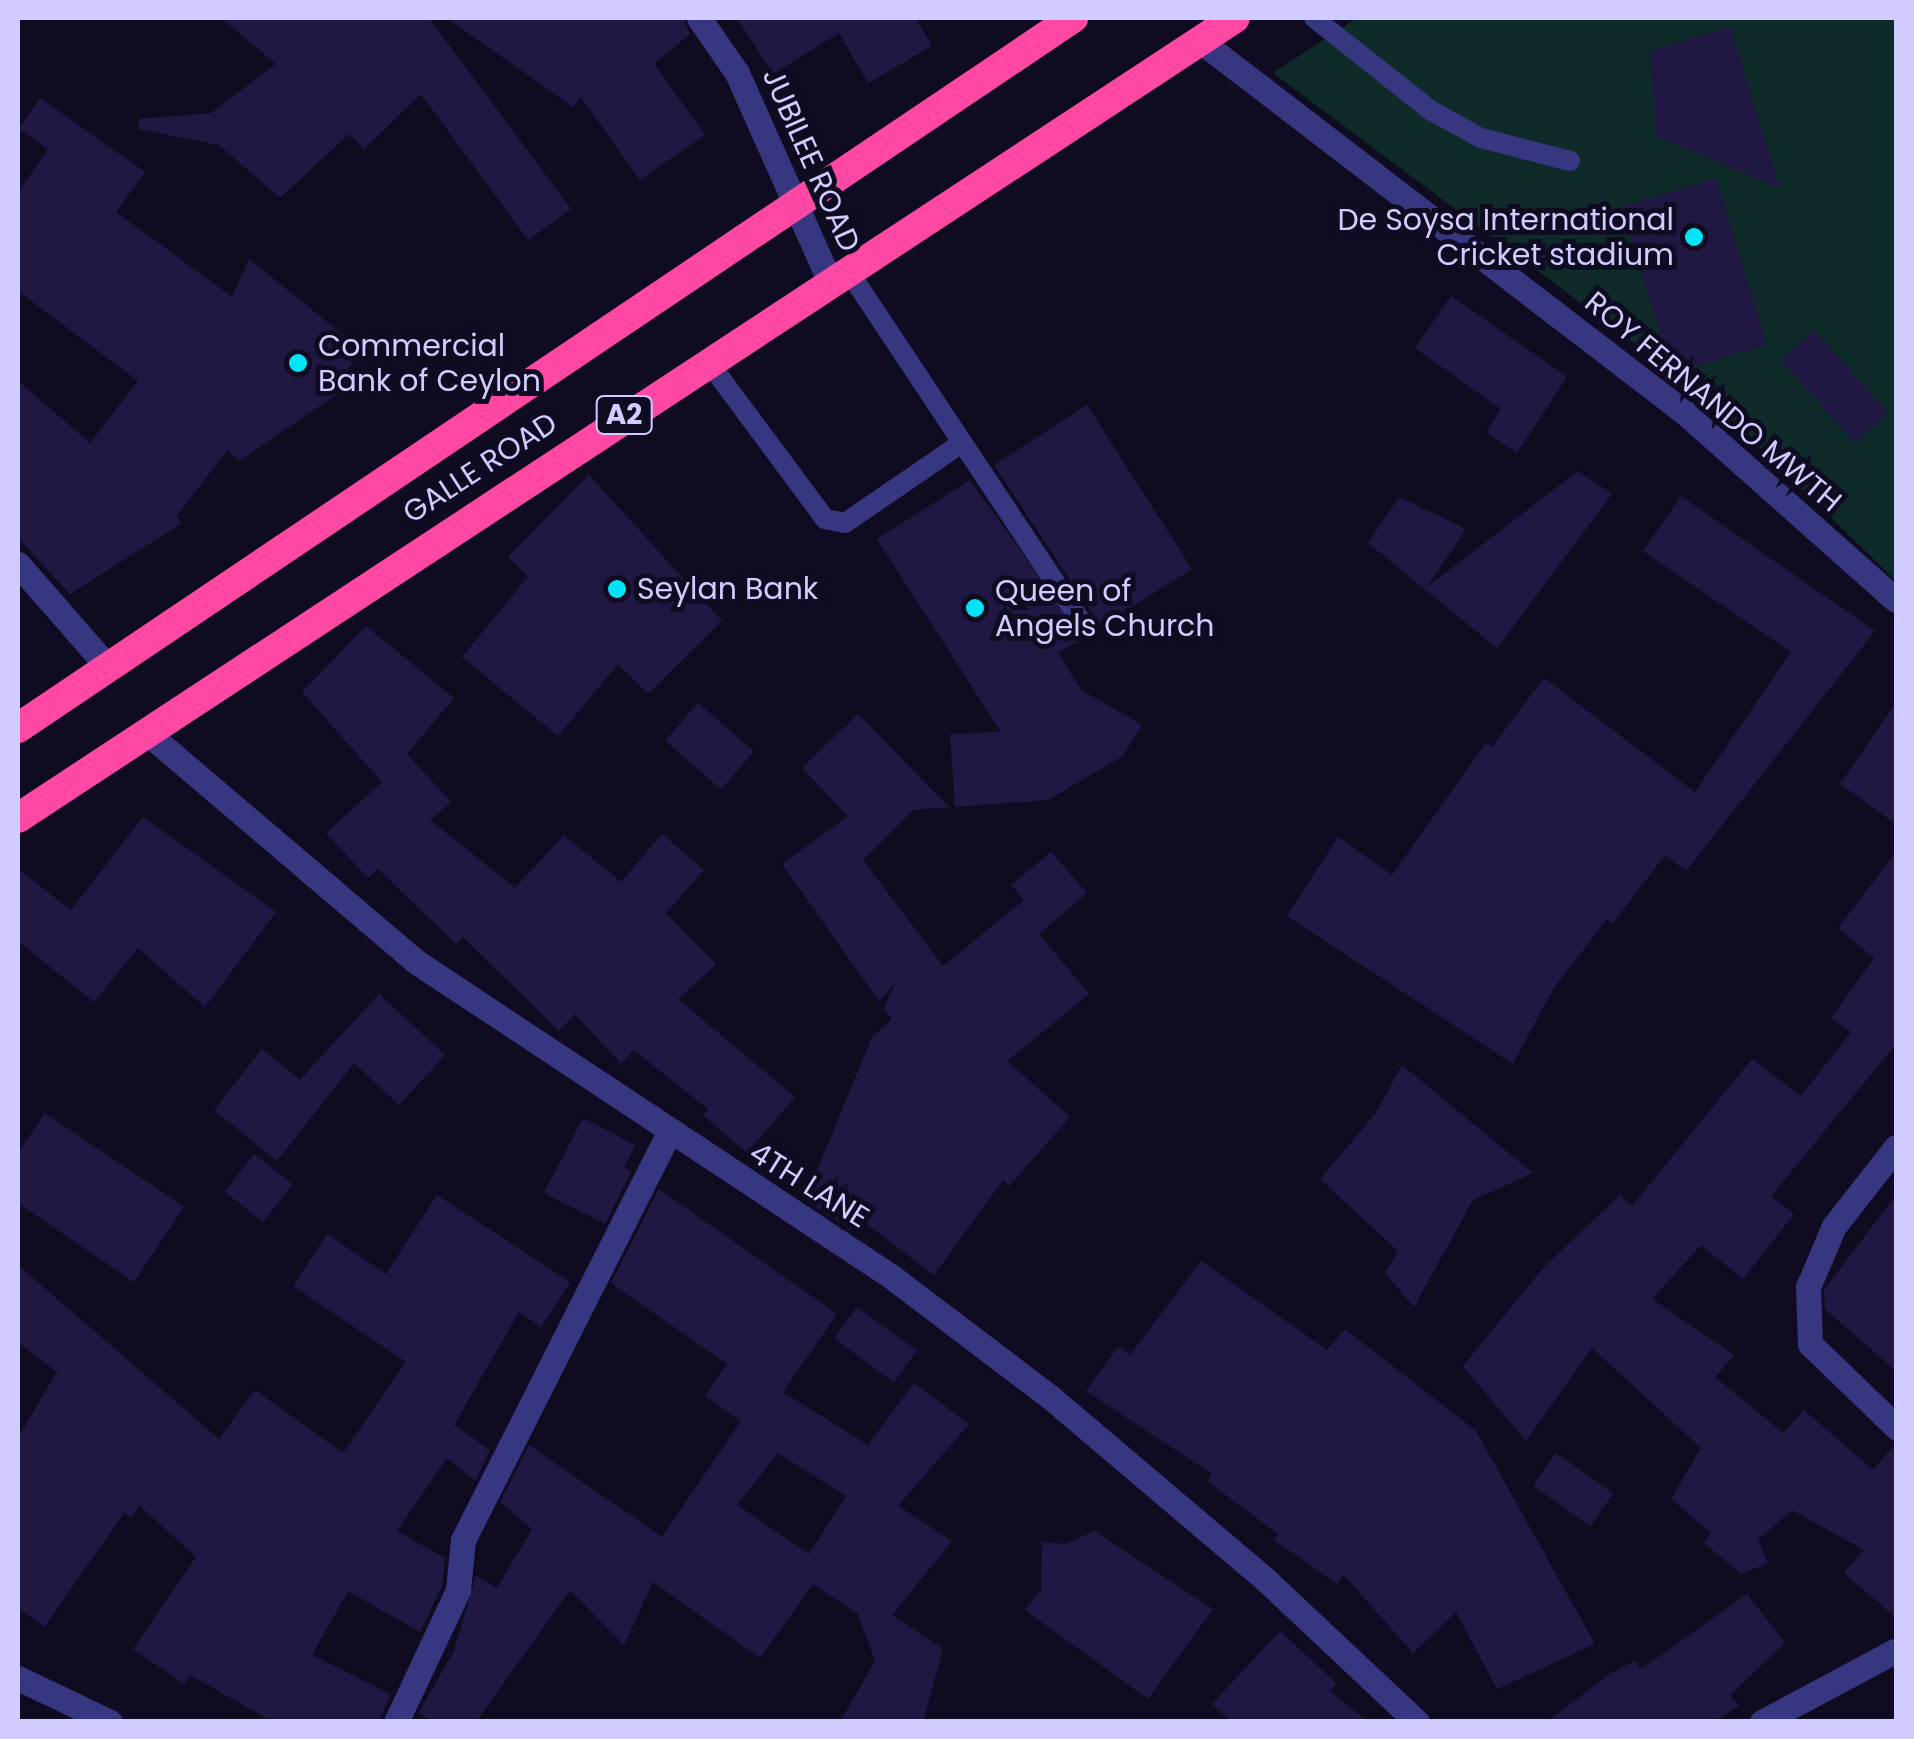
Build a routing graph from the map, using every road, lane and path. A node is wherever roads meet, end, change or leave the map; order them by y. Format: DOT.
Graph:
graph roads {
  1 [pos="699,18"];
  2 [pos="1234,18"];
  3 [pos="1314,18"];
  4 [pos="1054,22"];
  5 [pos="1198,40"];
  6 [pos="1570,161"];
  7 [pos="790,205"];
  8 [pos="838,274"];
  9 [pos="707,360"];
  10 [pos="962,443"];
  11 [pos="18,564"];
  12 [pos="1896,600"];
  13 [pos="1082,624"];
  14 [pos="108,667"];
  15 [pos="18,728"];
  16 [pos="145,730"];
  17 [pos="18,818"];
  18 [pos="668,1134"];
  19 [pos="1896,1147"];
  20 [pos="1896,1427"];
  21 [pos="1896,1650"];
  22 [pos="18,1678"];
  23 [pos="110,1722"];
  24 [pos="396,1722"];
  25 [pos="1417,1722"];
  26 [pos="1762,1722"];
  1 -- 7 [label="street, JUBILEE ROAD"];
  2 -- 5 [label="highway, GALLE ROAD / A2"];
  3 -- 6 [label="lane"];
  4 -- 7 [label="highway, GALLE ROAD"];
  5 -- 8 [label="highway, GALLE ROAD / A2"];
  5 -- 12 [label="street, ROY FERNANDO MWTH"];
  7 -- 8 [label="street, JUBILEE ROAD"];
  7 -- 14 [label="highway, GALLE ROAD"];
  8 -- 9 [label="highway, GALLE ROAD / A2"];
  8 -- 10 [label="lane"];
  9 -- 10 [label="lane"];
  9 -- 16 [label="highway, GALLE ROAD / A2"];
  10 -- 13 [label="lane"];
  11 -- 14 [label="street"];
  14 -- 15 [label="highway, GALLE ROAD"];
  16 -- 17 [label="highway, GALLE ROAD / A2"];
  16 -- 18 [label="street, 4TH LANE"];
  18 -- 24 [label="street"];
  18 -- 25 [label="street, 4TH LANE"];
  19 -- 20 [label="street"];
  21 -- 26 [label="street"];
  22 -- 23 [label="street"];
}
